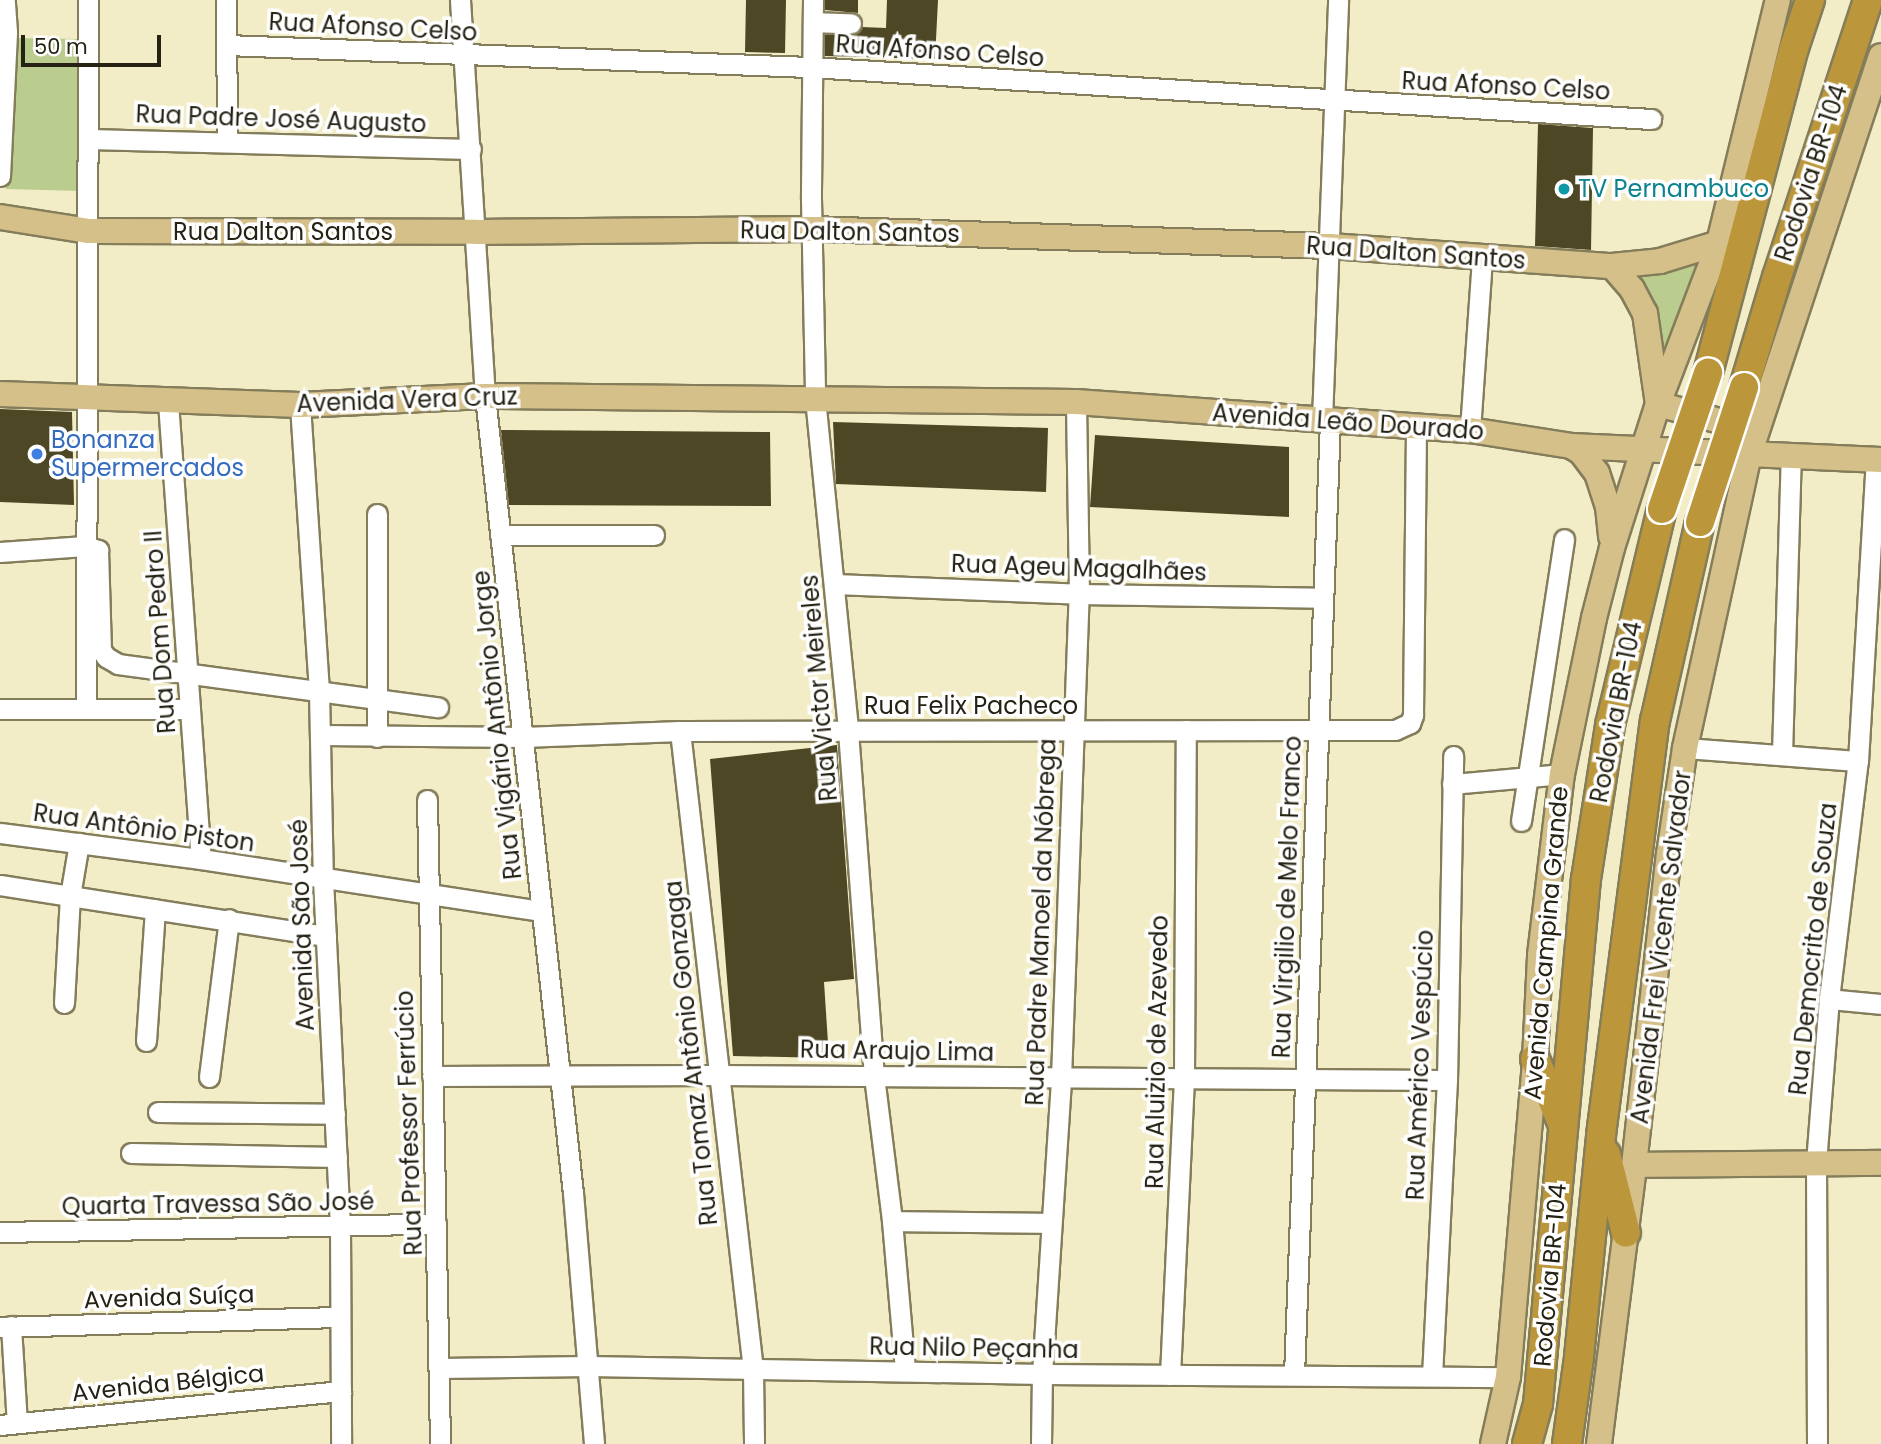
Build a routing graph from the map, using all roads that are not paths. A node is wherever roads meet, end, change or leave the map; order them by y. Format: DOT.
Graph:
graph roads {
  1 [pos="5,0"];
  2 [pos="88,0"];
  3 [pos="226,0"];
  4 [pos="460,0"];
  5 [pos="813,0"];
  6 [pos="1338,0"];
  7 [pos="1778,0"];
  8 [pos="1810,0"];
  9 [pos="1868,0"];
  10 [pos="813,22"];
  11 [pos="851,23"];
  12 [pos="226,45"];
  13 [pos="464,56"];
  14 [pos="1881,56"];
  15 [pos="810,67"];
  16 [pos="1334,100"];
  17 [pos="1651,119"];
  18 [pos="1,131"];
  19 [pos="89,139"];
  20 [pos="227,142"];
  21 [pos="471,149"];
  22 [pos="0,176"];
  23 [pos="0,217"];
  24 [pos="811,229"];
  25 [pos="88,231"];
  26 [pos="477,232"];
  27 [pos="1718,243"];
  28 [pos="1330,246"];
  29 [pos="1482,258"];
  30 [pos="1612,266"];
  31 [pos="0,394"];
  32 [pos="485,396"];
  33 [pos="88,398"];
  34 [pos="815,398"];
  35 [pos="168,402"];
  36 [pos="1076,402"];
  37 [pos="1658,404"];
  38 [pos="300,405"];
  39 [pos="1326,420"];
  40 [pos="1416,425"];
  41 [pos="1470,430"];
  42 [pos="1757,431"];
  43 [pos="1571,446"];
  44 [pos="1643,450"];
  45 [pos="1749,455"];
  46 [pos="1791,457"];
  47 [pos="1879,460"];
  48 [pos="377,514"];
  49 [pos="500,535"];
  50 [pos="654,535"];
  51 [pos="1564,539"];
  52 [pos="85,546"];
  53 [pos="1612,548"];
  54 [pos="0,552"];
  55 [pos="835,584"];
  56 [pos="1079,594"];
  57 [pos="1322,598"];
  58 [pos="188,674"];
  59 [pos="319,692"];
  60 [pos="376,699"];
  61 [pos="86,707"];
  62 [pos="438,707"];
  63 [pos="0,709"];
  64 [pos="190,709"];
  65 [pos="1073,729"];
  66 [pos="1186,730"];
  67 [pos="680,731"];
  68 [pos="848,731"];
  69 [pos="1316,731"];
  70 [pos="321,736"];
  71 [pos="377,737"];
  72 [pos="523,737"];
  73 [pos="1685,748"];
  74 [pos="1782,754"];
  75 [pos="1453,756"];
  76 [pos="1858,761"];
  77 [pos="1562,774"];
  78 [pos="1530,778"];
  79 [pos="1452,784"];
  80 [pos="427,800"];
  81 [pos="1521,821"];
  82 [pos="0,833"];
  83 [pos="79,843"];
  84 [pos="201,859"];
  85 [pos="323,879"];
  86 [pos="0,886"];
  87 [pos="428,895"];
  88 [pos="70,896"];
  89 [pos="155,909"];
  90 [pos="542,911"];
  91 [pos="229,919"];
  92 [pos="326,936"];
  93 [pos="1829,999"];
  94 [pos="64,1003"];
  95 [pos="1881,1004"];
  96 [pos="146,1041"];
  97 [pos="1535,1059"];
  98 [pos="717,1074"];
  99 [pos="432,1076"];
  100 [pos="561,1076"];
  101 [pos="874,1076"];
  102 [pos="209,1077"];
  103 [pos="1061,1077"];
  104 [pos="1184,1077"];
  105 [pos="1306,1077"];
  106 [pos="1447,1080"];
  107 [pos="158,1112"];
  108 [pos="335,1114"];
  109 [pos="1563,1125"];
  110 [pos="1601,1135"];
  111 [pos="131,1153"];
  112 [pos="337,1157"];
  113 [pos="1816,1163"];
  114 [pos="1881,1163"];
  115 [pos="1634,1165"];
  116 [pos="892,1221"];
  117 [pos="1050,1223"];
  118 [pos="436,1224"];
  119 [pos="340,1228"];
  120 [pos="0,1232"];
  121 [pos="1626,1233"];
  122 [pos="340,1317"];
  123 [pos="6,1326"];
  124 [pos="589,1366"];
  125 [pos="440,1368"];
  126 [pos="753,1370"];
  127 [pos="905,1370"];
  128 [pos="1042,1374"];
  129 [pos="1170,1375"];
  130 [pos="1294,1376"];
  131 [pos="1433,1376"];
  132 [pos="1508,1377"];
  133 [pos="341,1391"];
  134 [pos="8,1424"];
  135 [pos="341,1444"];
  136 [pos="440,1444"];
  137 [pos="593,1444"];
  138 [pos="754,1444"];
  139 [pos="1041,1444"];
  140 [pos="1493,1444"];
  141 [pos="1527,1444"];
  142 [pos="1567,1444"];
  143 [pos="1599,1444"];
  144 [pos="1817,1444"];
  1 -- 18 [label="street"];
  2 -- 19 [label="street"];
  3 -- 12 [label="street"];
  4 -- 13 [label="street, Rua Vigário Antônio Jorge"];
  5 -- 10 [label="street, Rua Victor Meireles"];
  6 -- 16 [label="street, Rua Virgilio de Melo Franco"];
  7 -- 27 [label="main road, Avenida Campina Grande"];
  8 -- 109 [label="highway, Rodovia BR-104, bridge"];
  9 -- 110 [label="highway, Rodovia BR-104, bridge"];
  10 -- 11 [label="street"];
  10 -- 15 [label="street, Rua Victor Meireles"];
  12 -- 13 [label="street, Rua Afonso Celso"];
  12 -- 20 [label="street"];
  13 -- 15 [label="street, Rua Afonso Celso"];
  13 -- 21 [label="street, Rua Vigário Antônio Jorge"];
  14 -- 42 [label="main road, Avenida Frei Vicente Salvador"];
  15 -- 16 [label="street, Rua Afonso Celso"];
  15 -- 24 [label="street, Rua Victor Meireles"];
  16 -- 17 [label="street, Rua Afonso Celso"];
  16 -- 28 [label="street, Rua Virgilio de Melo Franco"];
  18 -- 22 [label="street"];
  19 -- 20 [label="street, Rua Padre José Augusto"];
  19 -- 25 [label="street"];
  20 -- 21 [label="street, Rua Padre José Augusto"];
  21 -- 26 [label="street, Rua Vigário Antônio Jorge"];
  23 -- 25 [label="main road, Rua Dalton Santos"];
  24 -- 26 [label="main road, Rua Dalton Santos"];
  24 -- 28 [label="main road, Rua Dalton Santos"];
  24 -- 34 [label="street, Rua Victor Meireles"];
  25 -- 26 [label="main road, Rua Dalton Santos"];
  25 -- 33 [label="street"];
  26 -- 32 [label="street, Rua Vigário Antônio Jorge"];
  27 -- 30 [label="main road, Rua Dalton Santos"];
  27 -- 37 [label="main road, Avenida Campina Grande"];
  28 -- 29 [label="main road, Rua Dalton Santos"];
  28 -- 39 [label="street, Rua Virgilio de Melo Franco"];
  29 -- 30 [label="main road, Rua Dalton Santos"];
  29 -- 41 [label="street"];
  30 -- 37 [label="main road"];
  31 -- 33 [label="main road, Avenida Vera Cruz"];
  32 -- 34 [label="main road, Avenida Vera Cruz"];
  32 -- 38 [label="main road, Avenida Vera Cruz"];
  32 -- 49 [label="street, Rua Vigário Antônio Jorge"];
  33 -- 35 [label="main road, Avenida Vera Cruz"];
  33 -- 52 [label="street"];
  34 -- 36 [label="main road, Avenida Leão Dourado"];
  34 -- 55 [label="street, Rua Victor Meireles"];
  35 -- 38 [label="main road, Avenida Vera Cruz"];
  35 -- 58 [label="street, Rua Dom Pedro II"];
  36 -- 39 [label="main road, Avenida Leão Dourado"];
  36 -- 56 [label="street, Rua Padre Manoel da Nóbrega"];
  37 -- 42 [label="main road"];
  37 -- 44 [label="main road, Avenida Campina Grande"];
  38 -- 59 [label="street, Avenida São José"];
  39 -- 40 [label="main road, Avenida Leão Dourado"];
  39 -- 57 [label="street, Rua Virgilio de Melo Franco"];
  40 -- 41 [label="main road, Avenida Leão Dourado"];
  40 -- 69 [label="street, Rua Felix Pacheco"];
  41 -- 43 [label="main road, Avenida Leão Dourado"];
  42 -- 45 [label="main road, Avenida Frei Vicente Salvador"];
  43 -- 44 [label="main road, Avenida Leão Dourado"];
  43 -- 53 [label="main road"];
  44 -- 45 [label="main road, Avenida Leão Dourado"];
  44 -- 53 [label="main road, Avenida Campina Grande"];
  45 -- 46 [label="main road, Avenida Leão Dourado"];
  45 -- 73 [label="main road, Avenida Frei Vicente Salvador"];
  46 -- 47 [label="main road, Avenida Leão Dourado"];
  46 -- 74 [label="street"];
  47 -- 76 [label="street, Rua Democrito de Souza"];
  48 -- 60 [label="street"];
  49 -- 50 [label="street"];
  49 -- 72 [label="street, Rua Vigário Antônio Jorge"];
  51 -- 78 [label="street"];
  52 -- 54 [label="street"];
  52 -- 58 [label="street"];
  52 -- 61 [label="street"];
  53 -- 77 [label="main road, Avenida Campina Grande"];
  55 -- 56 [label="street, Rua Ageu Magalhães"];
  55 -- 68 [label="street, Rua Victor Meireles"];
  56 -- 57 [label="street, Rua Ageu Magalhães"];
  56 -- 65 [label="street, Rua Padre Manoel da Nóbrega"];
  57 -- 69 [label="street, Rua Virgilio de Melo Franco"];
  58 -- 59 [label="street"];
  58 -- 64 [label="street, Rua Dom Pedro II"];
  59 -- 60 [label="street"];
  59 -- 70 [label="street, Avenida São José"];
  60 -- 62 [label="street"];
  60 -- 71 [label="street"];
  61 -- 63 [label="street"];
  61 -- 64 [label="street"];
  64 -- 84 [label="street, Rua Dom Pedro II"];
  65 -- 66 [label="street, Rua Felix Pacheco"];
  65 -- 68 [label="street, Rua Felix Pacheco"];
  65 -- 103 [label="street, Rua Padre Manoel da Nóbrega"];
  66 -- 69 [label="street, Rua Felix Pacheco"];
  66 -- 104 [label="street, Rua Aluizio de Azevedo"];
  67 -- 68 [label="street, Rua Felix Pacheco"];
  67 -- 72 [label="street, Rua Felix Pacheco"];
  67 -- 98 [label="street, Rua Tomaz Antônio Gonzaga"];
  68 -- 101 [label="street, Rua Victor Meireles"];
  69 -- 105 [label="street, Rua Virgilio de Melo Franco"];
  70 -- 71 [label="street, Rua Felix Pacheco"];
  70 -- 85 [label="street, Avenida São José"];
  71 -- 72 [label="street, Rua Felix Pacheco"];
  72 -- 90 [label="street, Rua Vigário Antônio Jorge"];
  73 -- 74 [label="street"];
  73 -- 115 [label="main road, Avenida Frei Vicente Salvador"];
  74 -- 76 [label="street"];
  75 -- 79 [label="street, Rua Américo Vespúcio"];
  76 -- 93 [label="street, Rua Democrito de Souza"];
  77 -- 78 [label="street"];
  77 -- 97 [label="main road, Avenida Campina Grande"];
  78 -- 79 [label="street"];
  78 -- 81 [label="street"];
  79 -- 106 [label="street, Rua Américo Vespúcio"];
  80 -- 87 [label="street, Rua Professor Ferrúcio"];
  82 -- 83 [label="street, Rua Antônio Piston"];
  83 -- 84 [label="street, Rua Antônio Piston"];
  83 -- 88 [label="street"];
  84 -- 85 [label="street, Rua Antônio Piston"];
  85 -- 87 [label="street, Rua Antônio Piston"];
  85 -- 92 [label="street, Avenida São José"];
  86 -- 88 [label="street"];
  87 -- 90 [label="street, Rua Antônio Piston"];
  87 -- 99 [label="street, Rua Professor Ferrúcio"];
  88 -- 89 [label="street"];
  88 -- 94 [label="street"];
  89 -- 91 [label="street"];
  89 -- 96 [label="street"];
  90 -- 100 [label="street, Rua Vigário Antônio Jorge"];
  91 -- 92 [label="street"];
  91 -- 102 [label="street"];
  92 -- 108 [label="street, Avenida São José"];
  93 -- 95 [label="street"];
  93 -- 113 [label="street, Rua Democrito de Souza"];
  97 -- 109 [label="highway"];
  97 -- 132 [label="main road, Avenida Campina Grande"];
  98 -- 100 [label="street, Rua Araujo Lima"];
  98 -- 101 [label="street, Rua Araujo Lima"];
  98 -- 126 [label="street, Rua Tomaz Antônio Gonzaga"];
  99 -- 100 [label="street, Rua Araujo Lima"];
  99 -- 118 [label="street, Rua Professor Ferrúcio"];
  100 -- 124 [label="street, Rua Vigário Antônio Jorge"];
  101 -- 103 [label="street, Rua Araujo Lima"];
  101 -- 116 [label="street, Rua Victor Meireles"];
  103 -- 104 [label="street, Rua Araujo Lima"];
  103 -- 117 [label="street, Rua Padre Manoel da Nóbrega"];
  104 -- 105 [label="street, Rua Araujo Lima"];
  104 -- 129 [label="street, Rua Aluizio de Azevedo"];
  105 -- 106 [label="street, Rua Araujo Lima"];
  105 -- 130 [label="street, Rua Virgilio de Melo Franco"];
  106 -- 131 [label="street, Rua Américo Vespúcio"];
  107 -- 108 [label="street"];
  108 -- 112 [label="street, Avenida São José"];
  109 -- 141 [label="highway, Rodovia BR-104"];
  110 -- 121 [label="highway"];
  110 -- 142 [label="highway, Rodovia BR-104"];
  111 -- 112 [label="street"];
  112 -- 119 [label="street, Avenida São José"];
  113 -- 114 [label="main road"];
  113 -- 115 [label="main road"];
  113 -- 144 [label="street, Rua Democrito de Souza"];
  115 -- 121 [label="main road, Avenida Frei Vicente Salvador"];
  116 -- 117 [label="street"];
  116 -- 127 [label="street, Rua Victor Meireles"];
  117 -- 128 [label="street, Rua Padre Manoel da Nóbrega"];
  118 -- 119 [label="street, Quarta Travessa São José"];
  118 -- 125 [label="street, Rua Professor Ferrúcio"];
  119 -- 120 [label="street, Quarta Travessa São José"];
  119 -- 122 [label="street, Avenida São José"];
  121 -- 143 [label="main road, Avenida Frei Vicente Salvador"];
  122 -- 123 [label="street, Avenida Suíça"];
  122 -- 133 [label="street, Avenida São José"];
  123 -- 134 [label="street"];
  124 -- 125 [label="street, Rua Nilo Peçanha"];
  124 -- 126 [label="street, Rua Nilo Peçanha"];
  124 -- 137 [label="street, Rua Vigário Antônio Jorge"];
  125 -- 136 [label="street, Rua Professor Ferrúcio"];
  126 -- 127 [label="street, Rua Nilo Peçanha"];
  126 -- 138 [label="street, Rua Tomaz Antônio Gonzaga"];
  127 -- 128 [label="street, Rua Nilo Peçanha"];
  128 -- 129 [label="street, Rua Nilo Peçanha"];
  128 -- 139 [label="street, Rua Padre Manoel da Nóbrega"];
  129 -- 130 [label="street, Rua Nilo Peçanha"];
  130 -- 131 [label="street, Rua Nilo Peçanha"];
  131 -- 132 [label="street, Rua Nilo Peçanha"];
  132 -- 140 [label="main road, Avenida Campina Grande"];
  133 -- 134 [label="street, Avenida Bélgica"];
  133 -- 135 [label="street, Avenida São José"];
}
